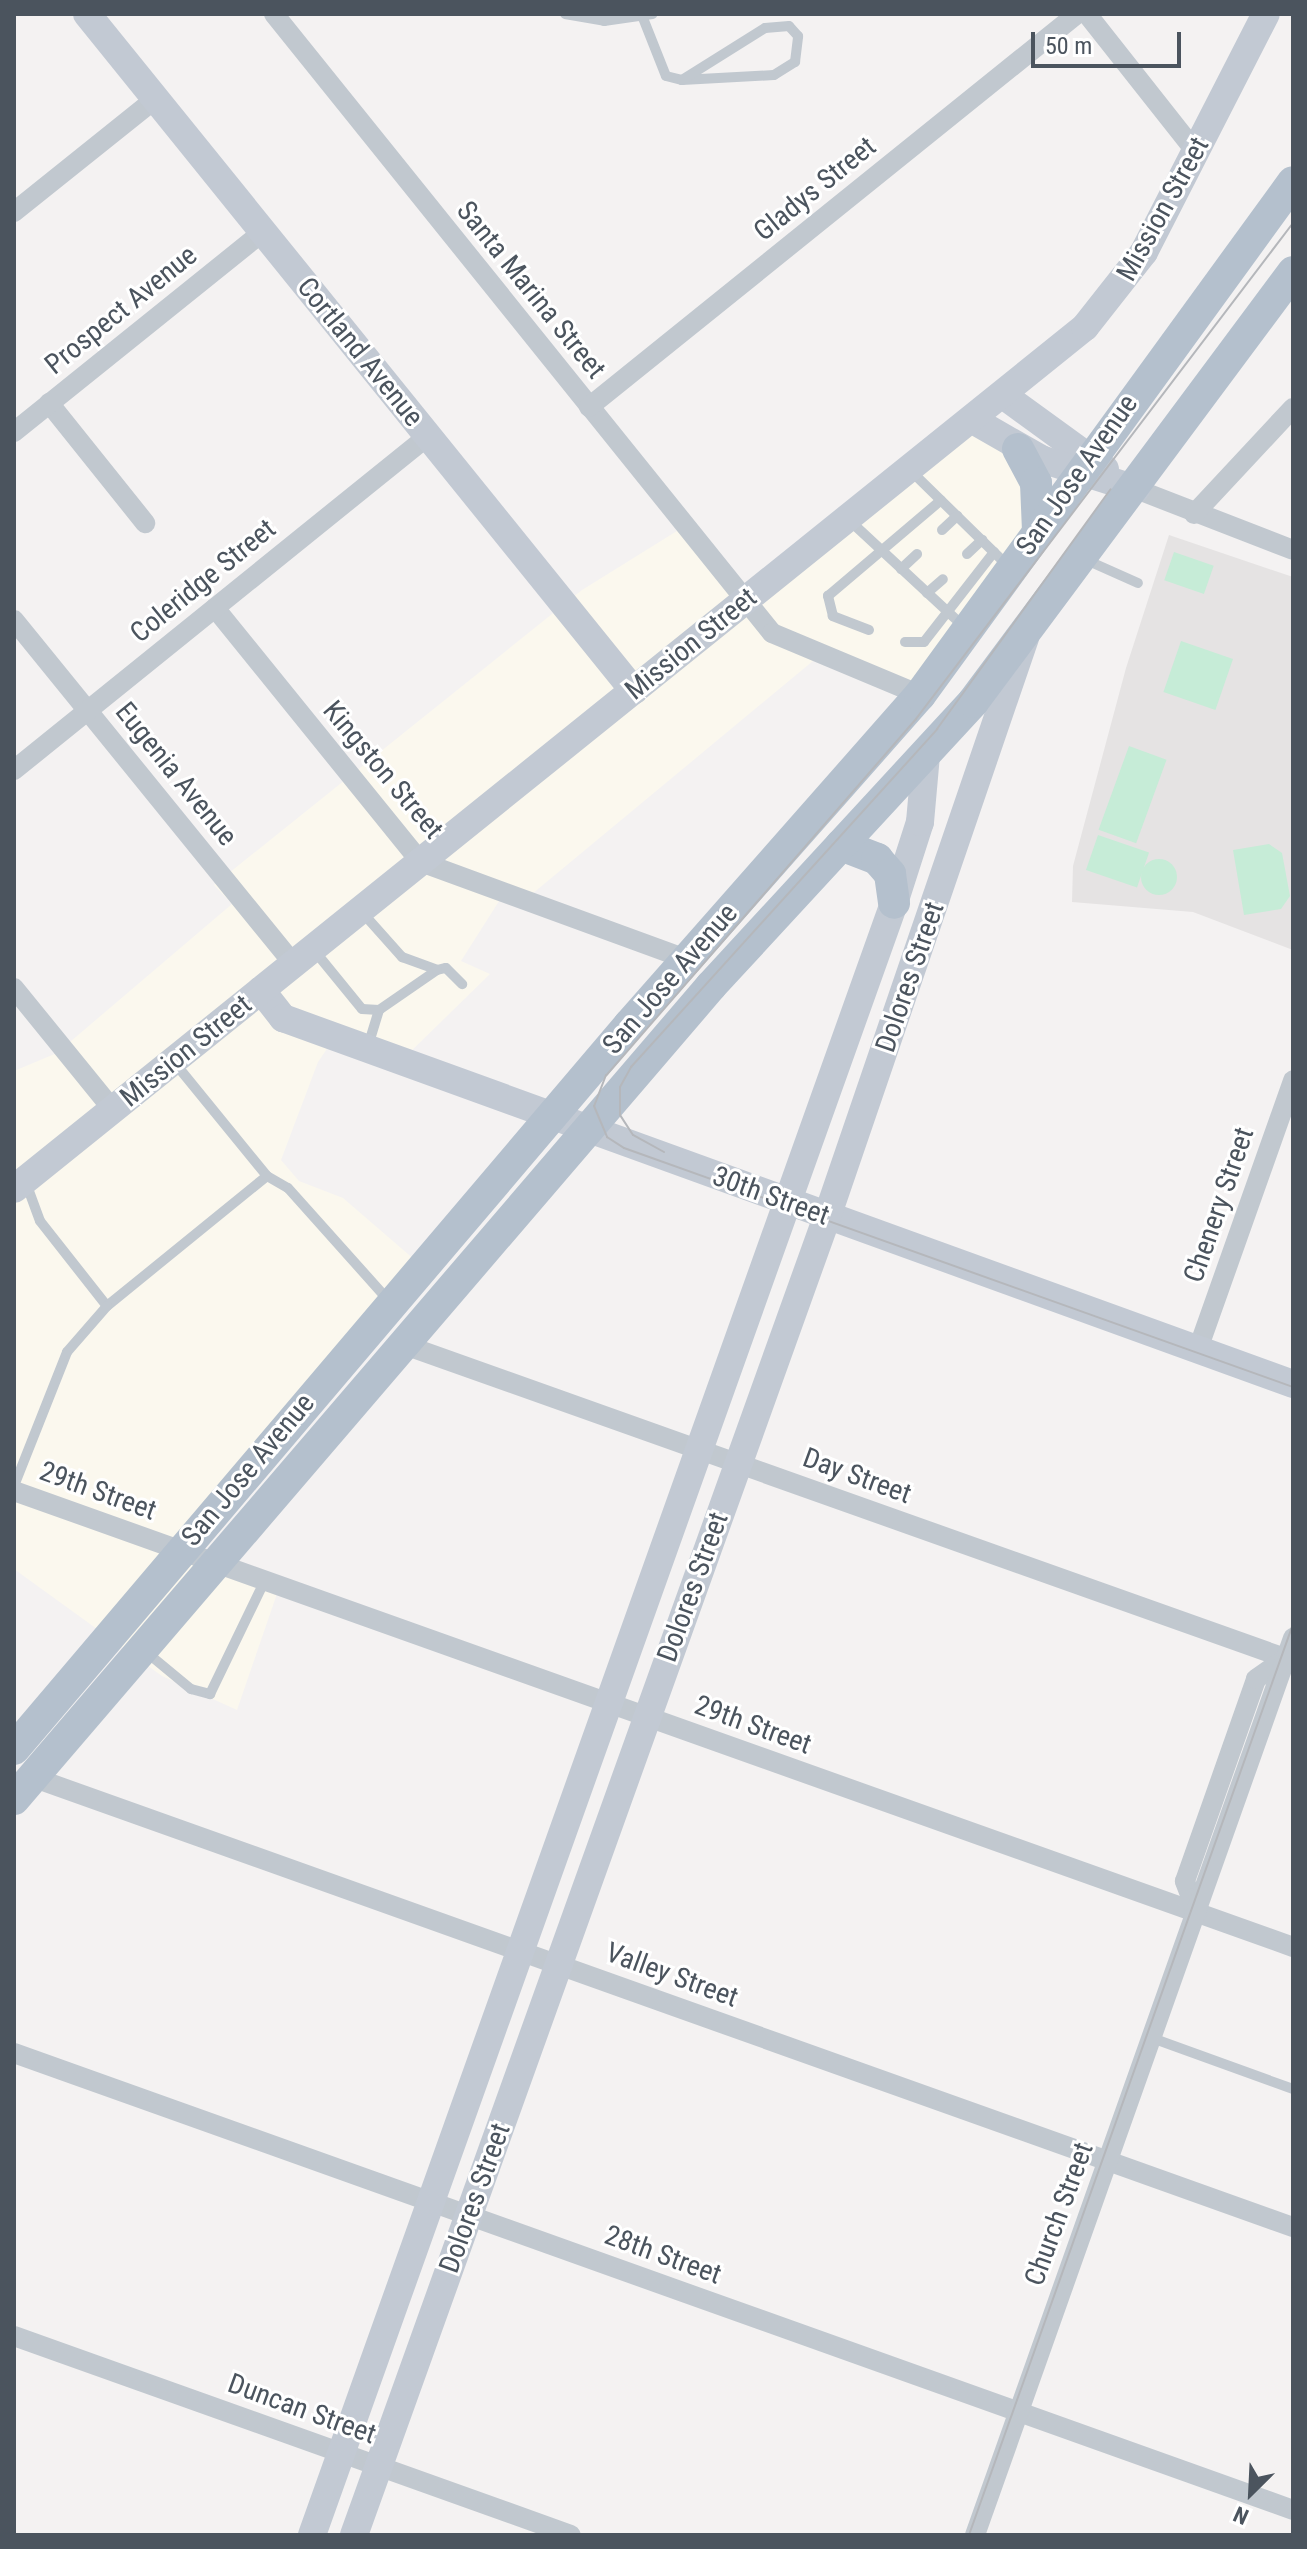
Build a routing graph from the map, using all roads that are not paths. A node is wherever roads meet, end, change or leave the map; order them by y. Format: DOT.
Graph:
graph roads {
  1 [pos="87,14"];
  2 [pos="274,14"];
  3 [pos="565,14"];
  4 [pos="1077,14"];
  5 [pos="1087,14"];
  6 [pos="1266,14"];
  7 [pos="648,16"];
  8 [pos="682,80"];
  9 [pos="155,99"];
  10 [pos="1196,152"];
  11 [pos="1293,182"];
  12 [pos="14,212"];
  13 [pos="263,232"];
  14 [pos="1293,272"];
  15 [pos="1003,395"];
  16 [pos="49,403"];
  17 [pos="589,407"];
  18 [pos="1293,408"];
  19 [pos="973,420"];
  20 [pos="14,432"];
  21 [pos="428,436"];
  22 [pos="1018,449"];
  23 [pos="1082,464"];
  24 [pos="909,470"];
  25 [pos="1136,489"];
  26 [pos="941,500"];
  27 [pos="1194,514"];
  28 [pos="957,516"];
  29 [pos="848,519"];
  30 [pos="145,523"];
  31 [pos="942,530"];
  32 [pos="1038,531"];
  33 [pos="982,540"];
  34 [pos="1293,550"];
  35 [pos="881,551"];
  36 [pos="917,554"];
  37 [pos="967,554"];
  38 [pos="1082,558"];
  39 [pos="1003,561"];
  40 [pos="901,569"];
  41 [pos="943,579"];
  42 [pos="1138,583"];
  43 [pos="927,593"];
  44 [pos="745,601"];
  45 [pos="215,608"];
  46 [pos="956,619"];
  47 [pos="14,620"];
  48 [pos="869,630"];
  49 [pos="1025,638"];
  50 [pos="905,642"];
  51 [pos="947,657"];
  52 [pos="634,691"];
  53 [pos="920,695"];
  54 [pos="88,710"];
  55 [pos="926,755"];
  56 [pos="14,770"];
  57 [pos="841,845"];
  58 [pos="421,862"];
  59 [pos="894,903"];
  60 [pos="361,910"];
  61 [pos="303,956"];
  62 [pos="686,959"];
  63 [pos="871,966"];
  64 [pos="437,970"];
  65 [pos="908,979"];
  66 [pos="462,984"];
  67 [pos="14,988"];
  68 [pos="261,990"];
  69 [pos="379,1010"];
  70 [pos="367,1049"];
  71 [pos="174,1061"];
  72 [pos="1293,1080"];
  73 [pos="113,1110"];
  74 [pos="553,1117"];
  75 [pos="587,1130"];
  76 [pos="267,1176"];
  77 [pos="18,1179"];
  78 [pos="788,1201"];
  79 [pos="827,1216"];
  80 [pos="391,1303"];
  81 [pos="107,1306"];
  82 [pos="402,1344"];
  83 [pos="1198,1349"];
  84 [pos="1293,1384"];
  85 [pos="700,1449"];
  86 [pos="737,1463"];
  87 [pos="14,1489"];
  88 [pos="180,1550"];
  89 [pos="213,1562"];
  90 [pos="265,1580"];
  91 [pos="1293,1638"];
  92 [pos="141,1648"];
  93 [pos="1290,1658"];
  94 [pos="609,1703"];
  95 [pos="647,1716"];
  96 [pos="14,1749"];
  97 [pos="23,1788"];
  98 [pos="1197,1913"];
  99 [pos="1293,1947"];
  100 [pos="521,1951"];
  101 [pos="558,1964"];
  102 [pos="1152,2038"];
  103 [pos="14,2053"];
  104 [pos="1293,2089"];
  105 [pos="1107,2161"];
  106 [pos="432,2200"];
  107 [pos="469,2214"];
  108 [pos="1293,2227"];
  109 [pos="14,2336"];
  110 [pos="1018,2413"];
  111 [pos="342,2451"];
  112 [pos="378,2467"];
  113 [pos="1293,2510"];
  114 [pos="312,2535"];
  115 [pos="354,2535"];
  116 [pos="571,2535"];
  117 [pos="975,2535"];
  1 -- 9 [label="main road, Cortland Avenue"];
  2 -- 17 [label="street, Santa Marina Street"];
  3 -- 7 [label="lane"];
  4 -- 17 [label="street, Gladys Street"];
  5 -- 10 [label="street"];
  6 -- 10 [label="main road, Mission Street"];
  7 -- 8 [label="lane"];
  8 -- 8 [label="lane"];
  9 -- 12 [label="street"];
  9 -- 13 [label="main road, Cortland Avenue"];
  10 -- 15 [label="main road, Mission Street"];
  11 -- 23 [label="main road, San Jose Avenue"];
  13 -- 16 [label="street, Prospect Avenue"];
  13 -- 21 [label="main road, Cortland Avenue"];
  14 -- 25 [label="main road, San Jose Avenue"];
  15 -- 19 [label="main road, Mission Street"];
  15 -- 23 [label="main road"];
  16 -- 20 [label="street, Prospect Avenue"];
  16 -- 30 [label="street"];
  17 -- 44 [label="street, Santa Marina Street"];
  18 -- 27 [label="street"];
  19 -- 22 [label="main road"];
  19 -- 24 [label="main road, Mission Street"];
  21 -- 45 [label="street, Coleridge Street"];
  21 -- 52 [label="main road, Cortland Avenue"];
  22 -- 23 [label="main road"];
  22 -- 32 [label="main road"];
  23 -- 25 [label="main road"];
  23 -- 32 [label="main road, San Jose Avenue"];
  24 -- 26 [label="lane"];
  24 -- 29 [label="main road, Mission Street"];
  25 -- 27 [label="street"];
  25 -- 38 [label="main road, San Jose Avenue"];
  26 -- 28 [label="lane"];
  26 -- 35 [label="lane"];
  27 -- 34 [label="street"];
  28 -- 31 [label="lane"];
  28 -- 33 [label="lane"];
  29 -- 35 [label="lane"];
  29 -- 44 [label="main road, Mission Street"];
  32 -- 39 [label="main road, San Jose Avenue"];
  33 -- 37 [label="lane"];
  33 -- 39 [label="lane"];
  35 -- 40 [label="lane"];
  35 -- 48 [label="lane"];
  36 -- 40 [label="lane"];
  38 -- 42 [label="lane"];
  38 -- 49 [label="main road, San Jose Avenue"];
  39 -- 46 [label="main road, San Jose Avenue"];
  40 -- 43 [label="lane"];
  41 -- 43 [label="lane"];
  43 -- 46 [label="lane"];
  44 -- 52 [label="main road, Mission Street"];
  44 -- 53 [label="street, Santa Marina Street"];
  45 -- 54 [label="street, Coleridge Street"];
  45 -- 58 [label="street, Kingston Street"];
  46 -- 50 [label="lane"];
  46 -- 51 [label="main road, San Jose Avenue"];
  47 -- 54 [label="street, Eugenia Avenue"];
  49 -- 55 [label="main road, San Jose Avenue"];
  49 -- 65 [label="main road, Dolores Street"];
  51 -- 53 [label="main road, San Jose Avenue"];
  51 -- 55 [label="main road"];
  52 -- 58 [label="main road, Mission Street"];
  53 -- 62 [label="main road, San Jose Avenue"];
  54 -- 56 [label="street, Coleridge Street"];
  54 -- 61 [label="street, Eugenia Avenue"];
  55 -- 57 [label="main road, San Jose Avenue"];
  55 -- 59 [label="main road, Dolores Street"];
  57 -- 59 [label="main road"];
  57 -- 75 [label="main road, San Jose Avenue"];
  58 -- 60 [label="main road, Mission Street"];
  58 -- 62 [label="street, Kingston Street"];
  59 -- 63 [label="main road, Dolores Street"];
  60 -- 61 [label="main road, Mission Street"];
  60 -- 64 [label="lane"];
  61 -- 68 [label="main road, Mission Street"];
  61 -- 69 [label="lane"];
  62 -- 74 [label="main road, San Jose Avenue"];
  63 -- 65 [label="main road"];
  63 -- 78 [label="main road, Dolores Street"];
  64 -- 66 [label="lane"];
  64 -- 69 [label="lane"];
  65 -- 79 [label="main road, Dolores Street"];
  67 -- 73 [label="street"];
  68 -- 70 [label="main road, 30th Street"];
  68 -- 71 [label="main road, Mission Street"];
  69 -- 70 [label="lane"];
  70 -- 74 [label="main road, 30th Street"];
  71 -- 73 [label="main road, Mission Street"];
  71 -- 76 [label="lane"];
  72 -- 83 [label="street, Chenery Street"];
  73 -- 77 [label="main road, Mission Street"];
  74 -- 75 [label="main road, 30th Street"];
  74 -- 80 [label="main road, San Jose Avenue"];
  75 -- 78 [label="main road, 30th Street"];
  75 -- 82 [label="main road, San Jose Avenue"];
  76 -- 80 [label="lane"];
  76 -- 81 [label="lane"];
  77 -- 81 [label="lane"];
  78 -- 79 [label="main road, 30th Street"];
  78 -- 85 [label="main road, Dolores Street"];
  79 -- 83 [label="main road, 30th Street"];
  79 -- 86 [label="main road, Dolores Street"];
  80 -- 88 [label="main road, San Jose Avenue"];
  81 -- 87 [label="lane"];
  82 -- 85 [label="street, Day Street"];
  82 -- 89 [label="main road, San Jose Avenue"];
  83 -- 84 [label="main road, 30th Street"];
  85 -- 86 [label="street, Day Street"];
  85 -- 94 [label="main road, Dolores Street"];
  86 -- 93 [label="street, Day Street"];
  86 -- 95 [label="main road, Dolores Street"];
  87 -- 88 [label="street, 29th Street"];
  88 -- 89 [label="street, 29th Street"];
  88 -- 96 [label="main road, San Jose Avenue"];
  89 -- 90 [label="street, 29th Street"];
  89 -- 92 [label="main road, San Jose Avenue"];
  90 -- 92 [label="lane"];
  90 -- 94 [label="street, 29th Street"];
  91 -- 93 [label="street, Church Street"];
  92 -- 97 [label="main road, San Jose Avenue"];
  93 -- 98 [label="street, Church Street"];
  94 -- 95 [label="street, 29th Street"];
  94 -- 100 [label="main road, Dolores Street"];
  95 -- 98 [label="street, 29th Street"];
  95 -- 101 [label="main road, Dolores Street"];
  97 -- 100 [label="street, Valley Street"];
  98 -- 99 [label="street, 29th Street"];
  98 -- 102 [label="street, Church Street"];
  100 -- 101 [label="street, Valley Street"];
  100 -- 106 [label="main road, Dolores Street"];
  101 -- 105 [label="street, Valley Street"];
  101 -- 107 [label="main road, Dolores Street"];
  102 -- 104 [label="lane"];
  102 -- 105 [label="street, Church Street"];
  103 -- 106 [label="street, 28th Street"];
  105 -- 108 [label="street, Valley Street"];
  105 -- 110 [label="street, Church Street"];
  106 -- 107 [label="street, 28th Street"];
  106 -- 111 [label="main road, Dolores Street"];
  107 -- 110 [label="street, 28th Street"];
  107 -- 112 [label="main road, Dolores Street"];
  109 -- 111 [label="street, Duncan Street"];
  110 -- 113 [label="street, 28th Street"];
  110 -- 117 [label="street, Church Street"];
  111 -- 112 [label="street, Duncan Street"];
  111 -- 114 [label="main road, Dolores Street"];
  112 -- 115 [label="main road, Dolores Street"];
  112 -- 116 [label="street, Duncan Street"];
}
